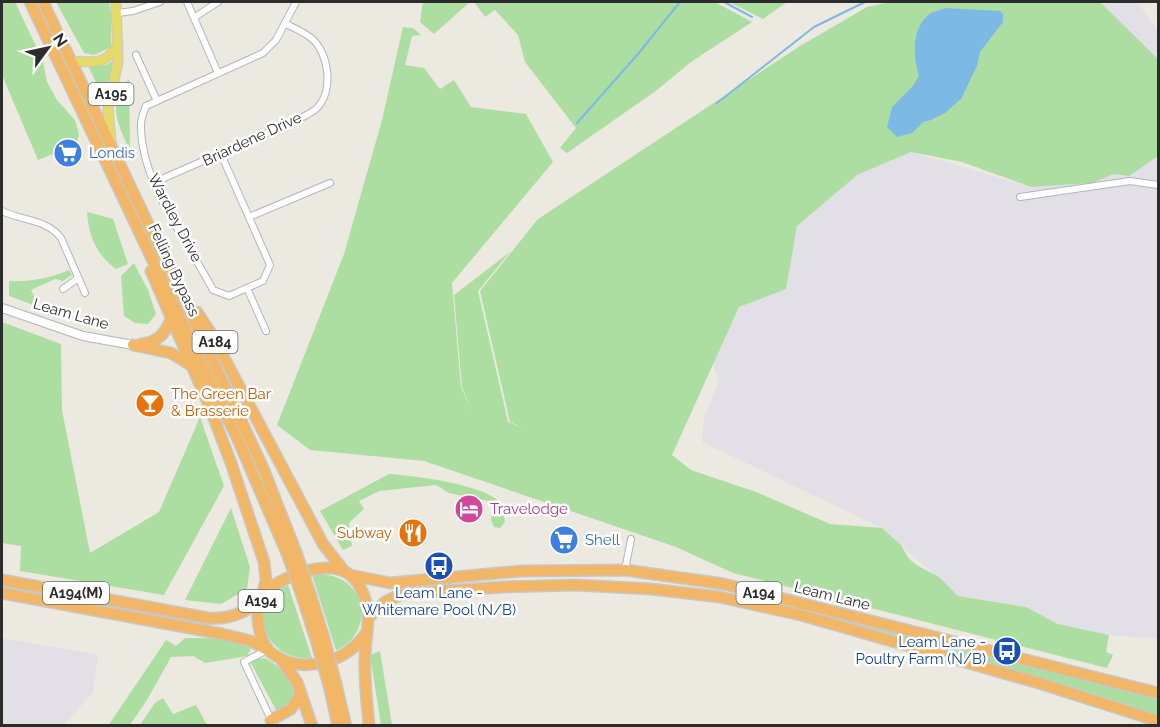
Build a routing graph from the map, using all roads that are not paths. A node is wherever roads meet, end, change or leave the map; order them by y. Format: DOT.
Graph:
graph roads {
  1 [pos="30,2"];
  2 [pos="43,2"];
  3 [pos="116,2"];
  4 [pos="160,2"];
  5 [pos="187,2"];
  6 [pos="218,2"];
  7 [pos="296,2"];
  8 [pos="118,13"];
  9 [pos="195,17"];
  10 [pos="286,24"];
  11 [pos="118,41"];
  12 [pos="136,55"];
  13 [pos="72,60"];
  14 [pos="218,73"];
  15 [pos="157,102"];
  16 [pos="112,146"];
  17 [pos="221,154"];
  18 [pos="155,182"];
  19 [pos="330,183"];
  20 [pos="1158,185"];
  21 [pos="1020,197"];
  22 [pos="2,211"];
  23 [pos="249,217"];
  24 [pos="141,234"];
  25 [pos="171,271"];
  26 [pos="77,279"];
  27 [pos="247,288"];
  28 [pos="63,289"];
  29 [pos="85,293"];
  30 [pos="2,308"];
  31 [pos="171,319"];
  32 [pos="266,331"];
  33 [pos="133,345"];
  34 [pos="192,366"];
  35 [pos="631,539"];
  36 [pos="292,554"];
  37 [pos="625,570"];
  38 [pos="347,573"];
  39 [pos="2,580"];
  40 [pos="2,593"];
  41 [pos="261,600"];
  42 [pos="369,617"];
  43 [pos="366,633"];
  44 [pos="268,650"];
  45 [pos="279,658"];
  46 [pos="332,685"];
  47 [pos="1158,693"];
  48 [pos="301,694"];
  49 [pos="1158,721"];
  50 [pos="272,723"];
  51 [pos="312,726"];
  52 [pos="338,726"];
  53 [pos="346,726"];
  54 [pos="369,726"];
  1 -- 24 [label="highway, Felling Bypass / A184"];
  2 -- 13 [label="highway, Felling Bypass / A184"];
  3 -- 8 [label="main road, A195"];
  4 -- 8 [label="street"];
  5 -- 9 [label="street"];
  6 -- 9 [label="street"];
  7 -- 10 [label="street, Wardley Drive"];
  8 -- 11 [label="main road, A195"];
  9 -- 14 [label="street"];
  10 -- 14 [label="street, Wardley Drive"];
  10 -- 17 [label="street, Briardene Drive"];
  11 -- 13 [label="main road, A195"];
  11 -- 16 [label="main road, A195"];
  12 -- 15 [label="street"];
  13 -- 16 [label="highway, Felling Bypass / A184"];
  14 -- 15 [label="street, Wardley Drive"];
  15 -- 18 [label="street, Wardley Drive"];
  16 -- 25 [label="highway, Felling Bypass / A184"];
  17 -- 18 [label="street, Briardene Drive"];
  17 -- 23 [label="street"];
  18 -- 27 [label="street, Wardley Drive"];
  19 -- 23 [label="street"];
  20 -- 21 [label="street"];
  22 -- 26 [label="street"];
  23 -- 27 [label="street"];
  24 -- 31 [label="highway, A184"];
  24 -- 36 [label="highway, Felling Bypass / A184"];
  25 -- 36 [label="highway, Felling Bypass / A184"];
  25 -- 38 [label="highway, A184"];
  26 -- 28 [label="street"];
  26 -- 29 [label="street"];
  27 -- 32 [label="street"];
  30 -- 33 [label="main road, Leam Lane"];
  31 -- 33 [label="highway"];
  31 -- 34 [label="highway, A184"];
  33 -- 34 [label="highway"];
  34 -- 41 [label="highway, A184"];
  35 -- 37 [label="street"];
  36 -- 46 [label="highway, Felling Bypass / A184, bridge"];
  37 -- 38 [label="highway, Leam Lane / A194"];
  37 -- 47 [label="highway, Leam Lane / A194"];
  38 -- 41 [label="highway, A194"];
  38 -- 42 [label="highway"];
  39 -- 41 [label="highway, A194(M)"];
  40 -- 44 [label="highway, A194(M)"];
  41 -- 44 [label="highway, A194"];
  42 -- 43 [label="highway"];
  42 -- 49 [label="highway, Leam Lane / A194"];
  43 -- 45 [label="highway"];
  43 -- 54 [label="highway"];
  44 -- 45 [label="highway"];
  44 -- 50 [label="street"];
  45 -- 48 [label="highway"];
  46 -- 52 [label="highway, Felling Bypass / A184"];
  46 -- 53 [label="highway, Felling Bypass / A184"];
  48 -- 50 [label="highway"];
  48 -- 51 [label="highway"];
}
